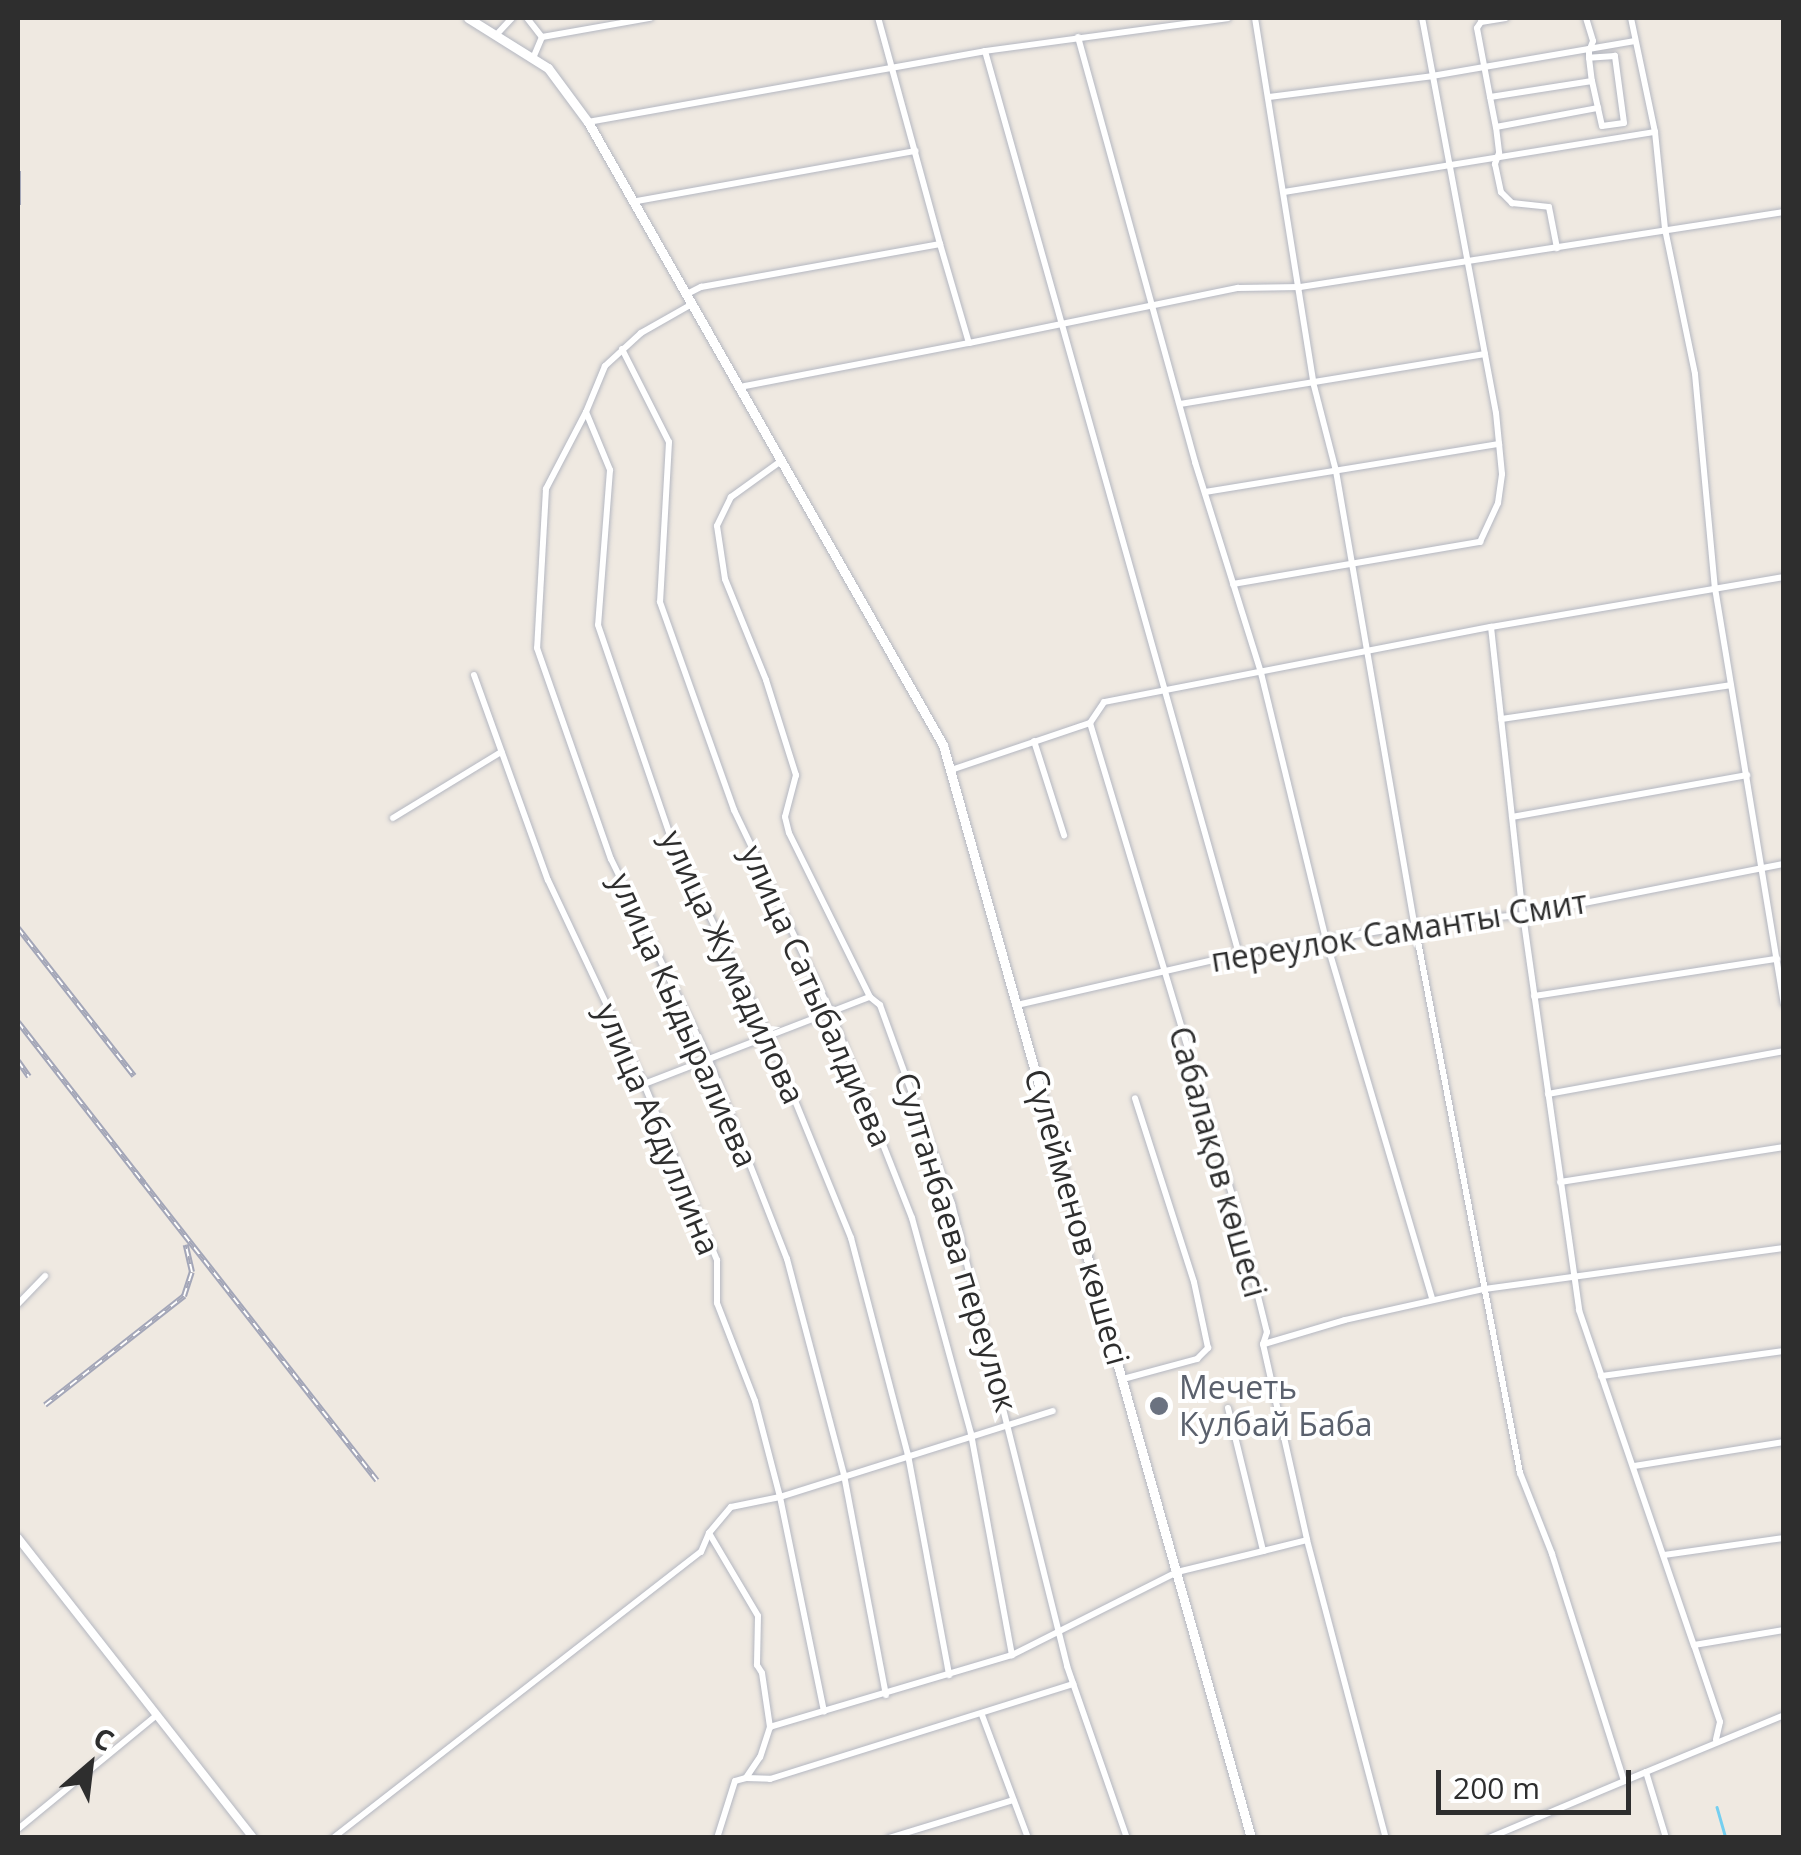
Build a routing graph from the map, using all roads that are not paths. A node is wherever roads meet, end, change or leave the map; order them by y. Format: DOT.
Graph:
graph roads {
  1 [pos="468,18"];
  2 [pos="512,18"];
  3 [pos="527,18"];
  4 [pos="650,18"];
  5 [pos="878,18"];
  6 [pos="1228,18"];
  7 [pos="1255,18"];
  8 [pos="1422,18"];
  9 [pos="1506,18"];
  10 [pos="1586,18"];
  11 [pos="1631,18"];
  12 [pos="498,33"];
  13 [pos="542,37"];
  14 [pos="1078,37"];
  15 [pos="1635,41"];
  16 [pos="985,51"];
  17 [pos="1590,52"];
  18 [pos="534,56"];
  19 [pos="1483,68"];
  20 [pos="889,69"];
  21 [pos="1432,76"];
  22 [pos="1592,81"];
  23 [pos="1270,97"];
  24 [pos="1490,98"];
  25 [pos="1598,108"];
  26 [pos="588,122"];
  27 [pos="1496,126"];
  28 [pos="1602,126"];
  29 [pos="1655,132"];
  30 [pos="1605,140"];
  31 [pos="916,151"];
  32 [pos="1496,158"];
  33 [pos="1447,168"];
  34 [pos="1284,192"];
  35 [pos="637,201"];
  36 [pos="1784,212"];
  37 [pos="1665,230"];
  38 [pos="940,244"];
  39 [pos="1557,248"];
  40 [pos="1468,264"];
  41 [pos="1300,287"];
  42 [pos="689,299"];
  43 [pos="1153,304"];
  44 [pos="1061,326"];
  45 [pos="969,344"];
  46 [pos="622,349"];
  47 [pos="1485,354"];
  48 [pos="1313,382"];
  49 [pos="740,387"];
  50 [pos="1180,404"];
  51 [pos="586,412"];
  52 [pos="1499,444"];
  53 [pos="781,461"];
  54 [pos="1336,471"];
  55 [pos="1204,492"];
  56 [pos="1351,564"];
  57 [pos="1784,577"];
  58 [pos="1233,584"];
  59 [pos="1715,588"];
  60 [pos="1492,627"];
  61 [pos="1368,652"];
  62 [pos="1261,673"];
  63 [pos="474,675"];
  64 [pos="1732,685"];
  65 [pos="1165,691"];
  66 [pos="1501,718"];
  67 [pos="1090,722"];
  68 [pos="1034,741"];
  69 [pos="502,752"];
  70 [pos="951,770"];
  71 [pos="1747,775"];
  72 [pos="1512,817"];
  73 [pos="393,818"];
  74 [pos="1064,835"];
  75 [pos="1784,864"];
  76 [pos="1763,867"];
  77 [pos="1522,915"];
  78 [pos="1416,926"];
  79 [pos="1326,941"];
  80 [pos="1239,954"];
  81 [pos="1776,959"];
  82 [pos="1162,972"];
  83 [pos="1534,996"];
  84 [pos="870,997"];
  85 [pos="1784,1003"];
  86 [pos="1017,1005"];
  87 [pos="832,1015"];
  88 [pos="768,1037"];
  89 [pos="1784,1051"];
  90 [pos="709,1060"];
  91 [pos="644,1084"];
  92 [pos="1548,1094"];
  93 [pos="1135,1098"];
  94 [pos="1784,1147"];
  95 [pos="1560,1182"];
  96 [pos="1784,1248"];
  97 [pos="1573,1275"];
  98 [pos="45,1276"];
  99 [pos="1484,1289"];
  100 [pos="1432,1299"];
  101 [pos="18,1304"];
  102 [pos="1262,1344"];
  103 [pos="1784,1350"];
  104 [pos="1601,1376"];
  105 [pos="1123,1379"];
  106 [pos="1228,1408"];
  107 [pos="1052,1411"];
  108 [pos="1010,1423"];
  109 [pos="970,1434"];
  110 [pos="1784,1442"];
  111 [pos="908,1454"];
  112 [pos="1634,1466"];
  113 [pos="844,1476"];
  114 [pos="780,1496"];
  115 [pos="709,1533"];
  116 [pos="18,1538"];
  117 [pos="1784,1538"];
  118 [pos="1308,1540"];
  119 [pos="1263,1551"];
  120 [pos="1664,1555"];
  121 [pos="1176,1572"];
  122 [pos="1784,1630"];
  123 [pos="1058,1633"];
  124 [pos="1694,1645"];
  125 [pos="1012,1654"];
  126 [pos="949,1675"];
  127 [pos="1073,1684"];
  128 [pos="886,1694"];
  129 [pos="824,1712"];
  130 [pos="156,1715"];
  131 [pos="982,1715"];
  132 [pos="1784,1716"];
  133 [pos="770,1728"];
  134 [pos="1716,1742"];
  135 [pos="1646,1772"];
  136 [pos="746,1778"];
  137 [pos="1624,1781"];
  138 [pos="1013,1800"];
  139 [pos="18,1829"];
  140 [pos="254,1838"];
  141 [pos="333,1838"];
  142 [pos="718,1838"];
  143 [pos="889,1838"];
  144 [pos="1028,1838"];
  145 [pos="1127,1838"];
  146 [pos="1252,1838"];
  147 [pos="1386,1838"];
  148 [pos="1488,1838"];
  149 [pos="1666,1838"];
  1 -- 12 [label="main road, Сүлейменов көшесі"];
  2 -- 12 [label="street"];
  3 -- 13 [label="street"];
  4 -- 13 [label="street"];
  5 -- 20 [label="street"];
  6 -- 14 [label="street"];
  7 -- 23 [label="street"];
  8 -- 21 [label="street"];
  9 -- 19 [label="street"];
  10 -- 17 [label="street"];
  11 -- 15 [label="street"];
  12 -- 18 [label="main road, Сүлейменов көшесі"];
  13 -- 18 [label="street"];
  14 -- 16 [label="street"];
  14 -- 43 [label="street"];
  15 -- 17 [label="street"];
  15 -- 29 [label="street"];
  16 -- 20 [label="street"];
  16 -- 44 [label="street"];
  17 -- 19 [label="street"];
  17 -- 22 [label="street"];
  17 -- 28 [label="street"];
  18 -- 26 [label="main road, Сүлейменов көшесі"];
  19 -- 21 [label="street"];
  19 -- 24 [label="street"];
  20 -- 26 [label="street"];
  20 -- 31 [label="street"];
  21 -- 23 [label="street"];
  21 -- 33 [label="street"];
  22 -- 24 [label="street"];
  22 -- 25 [label="street"];
  23 -- 34 [label="street"];
  24 -- 27 [label="street"];
  25 -- 27 [label="street"];
  25 -- 28 [label="street"];
  26 -- 35 [label="main road, Сүлейменов көшесі"];
  27 -- 32 [label="street"];
  28 -- 30 [label="street"];
  29 -- 30 [label="street"];
  29 -- 37 [label="street"];
  30 -- 32 [label="street"];
  31 -- 35 [label="street"];
  31 -- 38 [label="street"];
  32 -- 33 [label="street"];
  32 -- 39 [label="street"];
  33 -- 34 [label="street"];
  33 -- 40 [label="street"];
  34 -- 41 [label="street"];
  35 -- 42 [label="main road, Сүлейменов көшесі"];
  36 -- 37 [label="street"];
  37 -- 39 [label="street"];
  37 -- 59 [label="street"];
  38 -- 42 [label="street"];
  38 -- 45 [label="street"];
  39 -- 40 [label="street"];
  40 -- 41 [label="street"];
  40 -- 47 [label="street"];
  41 -- 43 [label="street"];
  41 -- 48 [label="street"];
  42 -- 46 [label="street"];
  42 -- 49 [label="main road, Сүлейменов көшесі"];
  43 -- 44 [label="street"];
  43 -- 50 [label="street"];
  44 -- 45 [label="street"];
  44 -- 65 [label="street"];
  45 -- 49 [label="street"];
  46 -- 51 [label="street"];
  46 -- 87 [label="street, улица Сатыбалдиева"];
  47 -- 48 [label="street"];
  47 -- 52 [label="street"];
  48 -- 50 [label="street"];
  48 -- 54 [label="street"];
  49 -- 53 [label="main road, Сүлейменов көшесі"];
  50 -- 55 [label="street"];
  51 -- 88 [label="street, улица Жумадилова"];
  51 -- 90 [label="street, улица Кыдыралиева"];
  52 -- 54 [label="street"];
  52 -- 56 [label="street"];
  53 -- 70 [label="main road, Сүлейменов көшесі"];
  53 -- 84 [label="street, Султанбаева переулок"];
  54 -- 55 [label="street"];
  54 -- 56 [label="street"];
  55 -- 58 [label="street"];
  56 -- 58 [label="street"];
  56 -- 61 [label="street"];
  57 -- 59 [label="street"];
  58 -- 62 [label="street"];
  59 -- 60 [label="street"];
  59 -- 64 [label="street"];
  60 -- 61 [label="street"];
  60 -- 66 [label="street"];
  61 -- 62 [label="street"];
  61 -- 78 [label="street"];
  62 -- 65 [label="street"];
  62 -- 79 [label="street"];
  63 -- 69 [label="street, улица Абдуллина"];
  64 -- 66 [label="street"];
  64 -- 71 [label="street"];
  65 -- 67 [label="street"];
  65 -- 80 [label="street"];
  66 -- 72 [label="street"];
  67 -- 68 [label="street"];
  67 -- 82 [label="street, Сабалақов көшесі"];
  68 -- 70 [label="street"];
  68 -- 74 [label="street"];
  69 -- 73 [label="street"];
  69 -- 91 [label="street, улица Абдуллина"];
  70 -- 86 [label="main road, Сүлейменов көшесі"];
  71 -- 72 [label="street"];
  71 -- 76 [label="street"];
  72 -- 77 [label="street"];
  75 -- 76 [label="street, переулок Саманты Смит"];
  76 -- 77 [label="street, переулок Саманты Смит"];
  76 -- 81 [label="street"];
  77 -- 78 [label="street, переулок Саманты Смит"];
  77 -- 83 [label="street"];
  78 -- 79 [label="street, переулок Саманты Смит"];
  78 -- 99 [label="street"];
  79 -- 80 [label="street, переулок Саманты Смит"];
  79 -- 100 [label="street"];
  80 -- 82 [label="street, переулок Саманты Смит"];
  81 -- 83 [label="street"];
  81 -- 85 [label="street"];
  82 -- 86 [label="street, переулок Саманты Смит"];
  82 -- 102 [label="street, Сабалақов көшесі"];
  83 -- 92 [label="street"];
  84 -- 87 [label="street"];
  84 -- 108 [label="street, Султанбаева переулок"];
  86 -- 105 [label="main road, Сүлейменов көшесі"];
  87 -- 88 [label="street"];
  87 -- 109 [label="street, улица Сатыбалдиева"];
  88 -- 90 [label="street"];
  88 -- 111 [label="street, улица Жумадилова"];
  89 -- 92 [label="street"];
  90 -- 91 [label="street"];
  90 -- 113 [label="street, улица Кыдыралиева"];
  91 -- 114 [label="street, улица Абдуллина"];
  92 -- 95 [label="street"];
  93 -- 105 [label="street"];
  94 -- 95 [label="street"];
  95 -- 97 [label="street"];
  96 -- 97 [label="street"];
  97 -- 99 [label="street"];
  97 -- 104 [label="street"];
  98 -- 101 [label="street"];
  99 -- 100 [label="street"];
  99 -- 137 [label="street"];
  100 -- 102 [label="street"];
  102 -- 118 [label="street, Сабалақов көшесі"];
  103 -- 104 [label="street"];
  104 -- 112 [label="street"];
  105 -- 121 [label="main road, Сүлейменов көшесі"];
  106 -- 119 [label="street"];
  107 -- 108 [label="street"];
  108 -- 109 [label="street"];
  108 -- 123 [label="street, Султанбаева переулок"];
  109 -- 111 [label="street"];
  109 -- 125 [label="street, улица Сатыбалдиева"];
  110 -- 112 [label="street"];
  111 -- 113 [label="street"];
  111 -- 126 [label="street, улица Жумадилова"];
  112 -- 120 [label="street"];
  113 -- 114 [label="street"];
  113 -- 128 [label="street, улица Кыдыралиева"];
  114 -- 115 [label="street"];
  114 -- 129 [label="street, улица Абдуллина"];
  115 -- 133 [label="street"];
  115 -- 141 [label="street"];
  116 -- 130 [label="street"];
  117 -- 120 [label="street"];
  118 -- 119 [label="street"];
  118 -- 147 [label="street, Сабалақов көшесі"];
  119 -- 121 [label="street"];
  120 -- 124 [label="street"];
  121 -- 123 [label="street"];
  121 -- 146 [label="main road, Сүлейменов көшесі"];
  122 -- 124 [label="street"];
  123 -- 125 [label="street"];
  123 -- 127 [label="street, Султанбаева переулок"];
  124 -- 134 [label="street"];
  125 -- 126 [label="street"];
  126 -- 128 [label="street"];
  127 -- 131 [label="street"];
  127 -- 145 [label="street, Султанбаева переулок"];
  128 -- 129 [label="street"];
  129 -- 133 [label="street"];
  130 -- 139 [label="street"];
  130 -- 140 [label="street"];
  131 -- 136 [label="street"];
  131 -- 138 [label="street"];
  132 -- 134 [label="street"];
  133 -- 136 [label="street"];
  134 -- 135 [label="street"];
  135 -- 137 [label="street"];
  135 -- 149 [label="street"];
  136 -- 142 [label="street"];
  137 -- 148 [label="street"];
  138 -- 143 [label="street"];
  138 -- 144 [label="street"];
}
